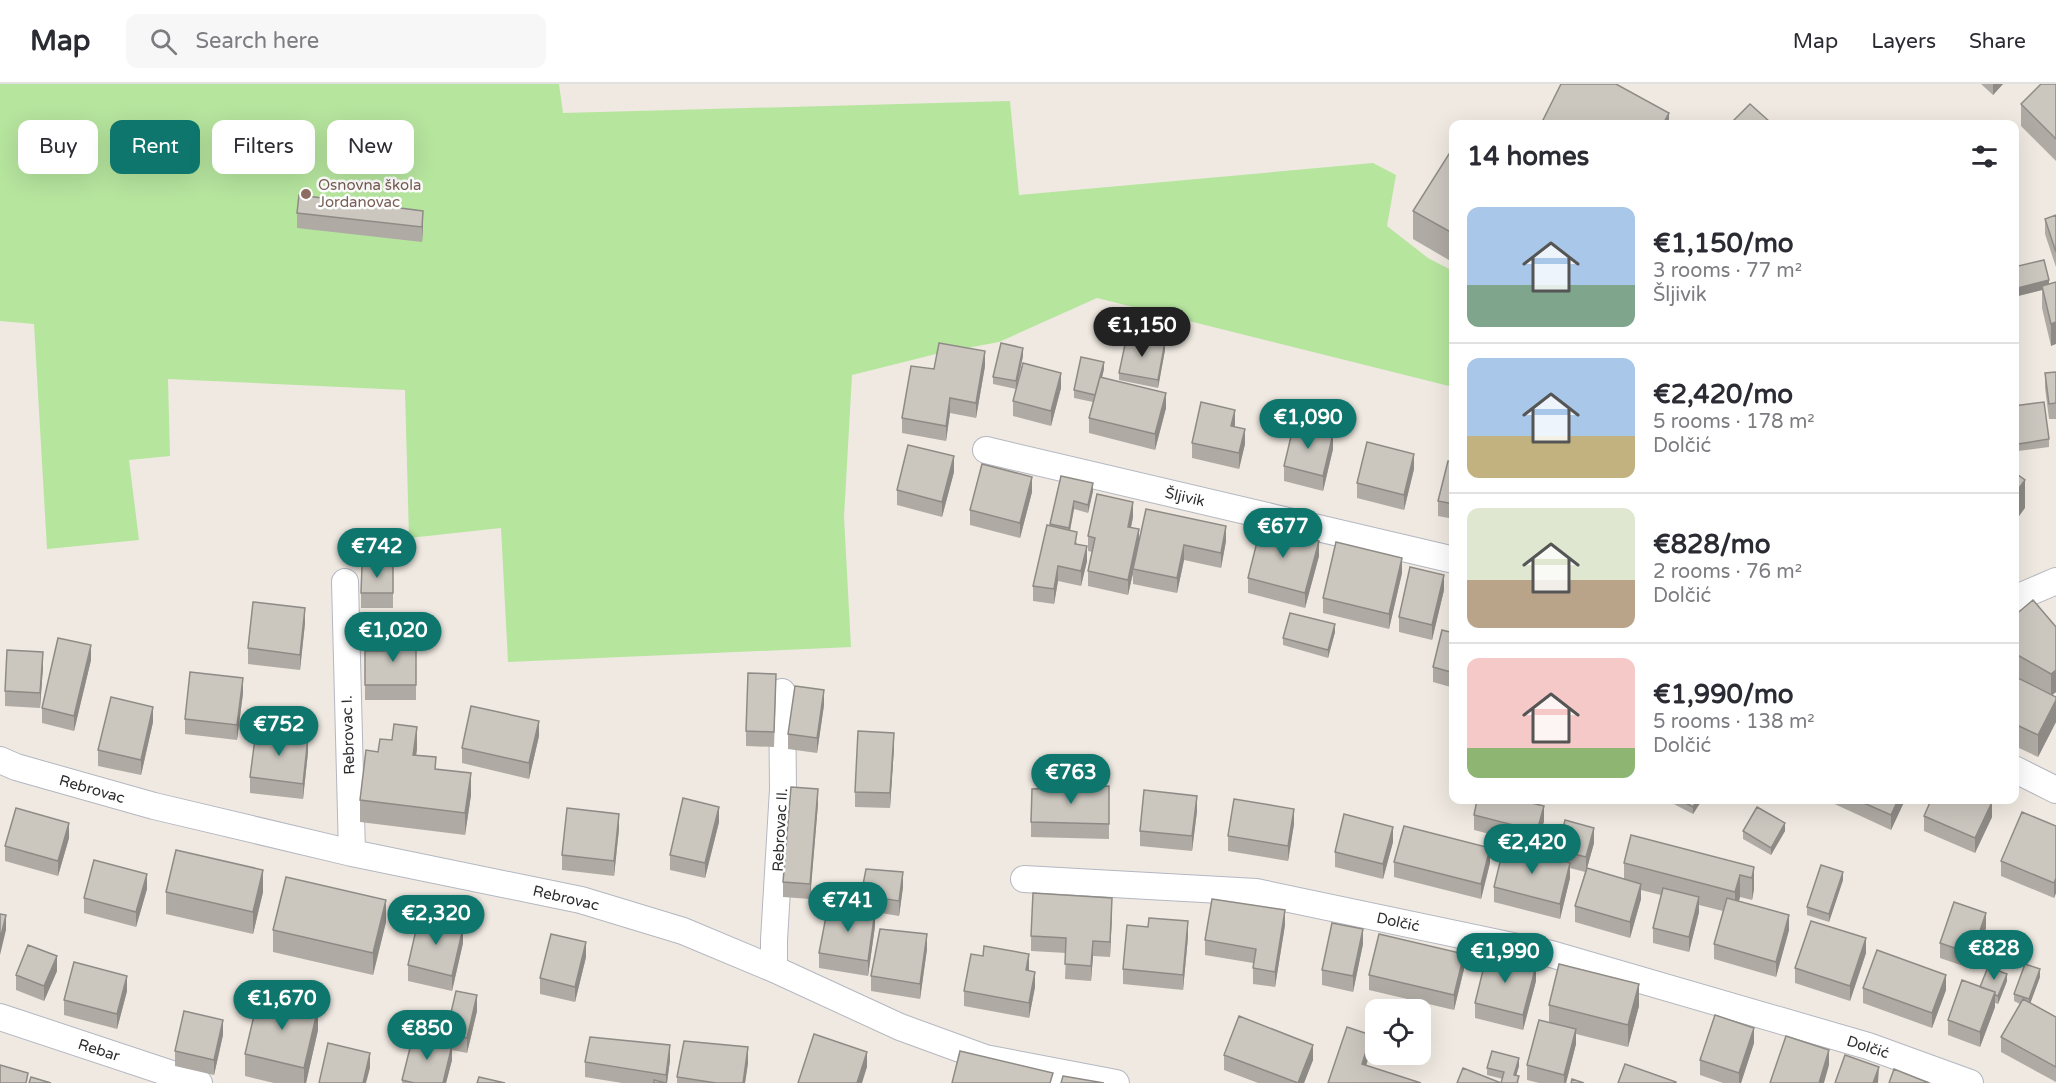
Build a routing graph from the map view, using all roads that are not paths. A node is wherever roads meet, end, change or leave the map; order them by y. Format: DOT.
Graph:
graph roads {
  1 [pos="986,450"];
  2 [pos="1449,559"];
  3 [pos="2056,581"];
  4 [pos="345,582"];
  5 [pos="2019,597"];
  6 [pos="782,692"];
  7 [pos="0,760"];
  8 [pos="2019,772"];
  9 [pos="2056,790"];
  10 [pos="352,853"];
  11 [pos="1024,879"];
  12 [pos="774,969"];
  13 [pos="0,1017"];
  14 [pos="199,1083"];
  15 [pos="1116,1083"];
  16 [pos="1970,1083"];
  1 -- 2 [label="street, Šljivik"];
  3 -- 5 [label="street"];
  4 -- 10 [label="street, Rebrovac I."];
  6 -- 12 [label="street, Rebrovac II."];
  7 -- 10 [label="street, Rebrovac"];
  8 -- 9 [label="street"];
  10 -- 12 [label="street, Rebrovac"];
  11 -- 16 [label="street, Dolčić"];
  12 -- 15 [label="street, Rebrovac"];
  13 -- 14 [label="street, Rebar"];
}
